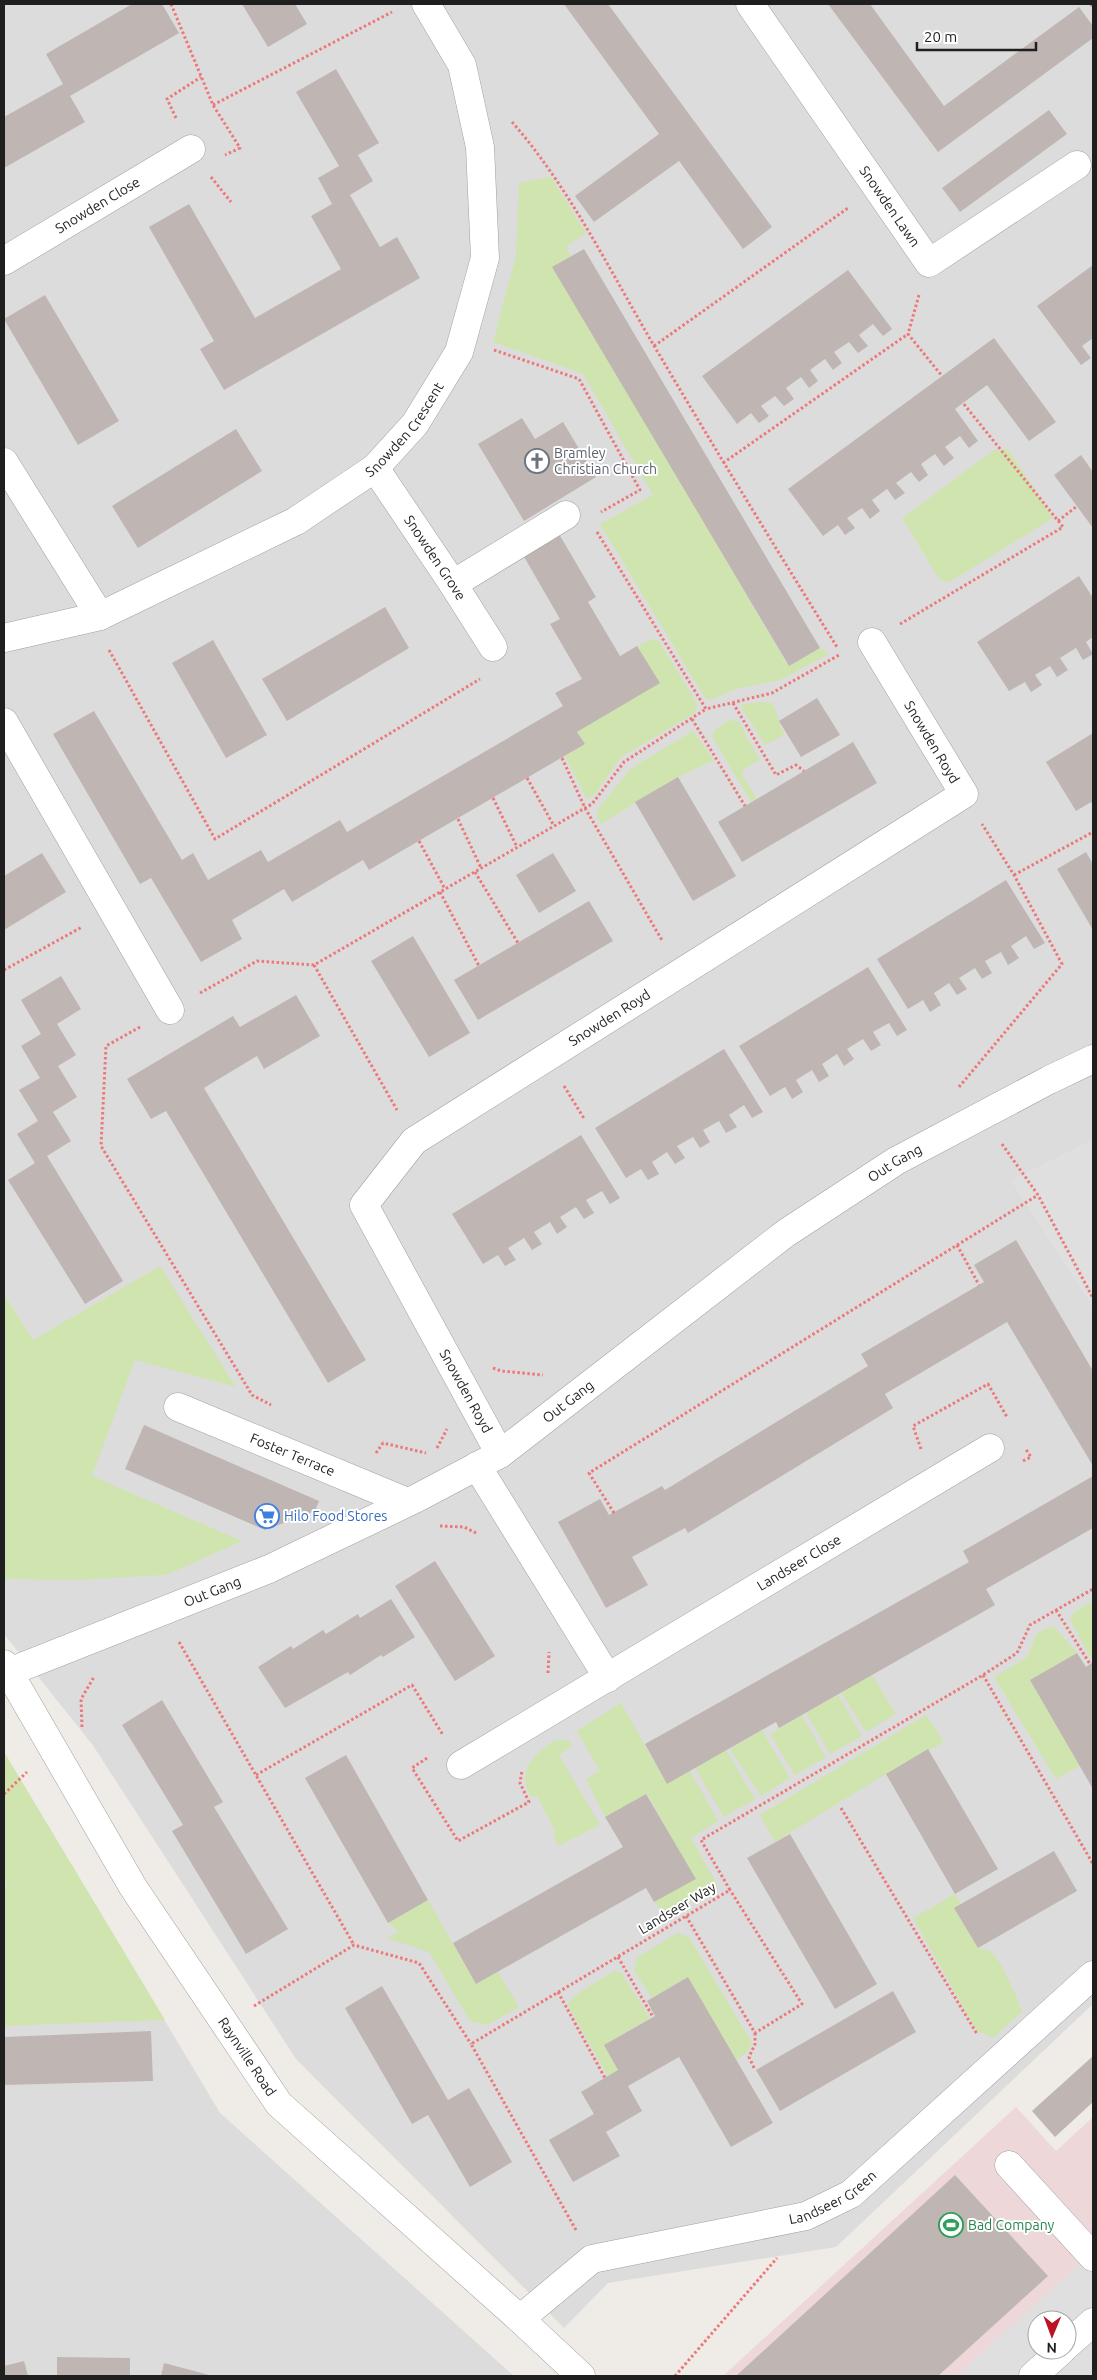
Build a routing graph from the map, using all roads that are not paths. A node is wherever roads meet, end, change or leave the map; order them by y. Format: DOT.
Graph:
graph roads {
  1 [pos="750,4"];
  2 [pos="413,6"];
  3 [pos="191,149"];
  4 [pos="1077,165"];
  5 [pos="4,261"];
  6 [pos="4,462"];
  7 [pos="375,468"];
  8 [pos="566,515"];
  9 [pos="453,584"];
  10 [pos="100,616"];
  11 [pos="4,638"];
  12 [pos="872,642"];
  13 [pos="493,647"];
  14 [pos="4,722"];
  15 [pos="170,1010"];
  16 [pos="1093,1059"];
  17 [pos="178,1407"];
  18 [pos="990,1448"];
  19 [pos="488,1460"];
  20 [pos="407,1502"];
  21 [pos="5,1670"];
  22 [pos="608,1678"];
  23 [pos="461,1765"];
  24 [pos="1093,1975"];
  25 [pos="1009,2165"];
  26 [pos="1093,2257"];
  27 [pos="520,2319"];
  28 [pos="1093,2322"];
  29 [pos="1077,2336"];
  30 [pos="1051,2360"];
  31 [pos="581,2376"];
  32 [pos="1033,2376"];
  1 -- 4 [label="street, Snowden Lawn"];
  2 -- 7 [label="street, Snowden Crescent"];
  3 -- 5 [label="street, Snowden Close"];
  6 -- 10 [label="street"];
  7 -- 9 [label="street, Snowden Grove"];
  7 -- 10 [label="street, Snowden Crescent"];
  8 -- 9 [label="street"];
  9 -- 13 [label="street, Snowden Grove"];
  10 -- 11 [label="street, Snowden Crescent"];
  12 -- 19 [label="street, Snowden Royd"];
  14 -- 15 [label="street"];
  16 -- 19 [label="street, Out Gang"];
  17 -- 20 [label="street, Foster Terrace"];
  18 -- 22 [label="street, Landseer Close"];
  19 -- 20 [label="street, Out Gang"];
  19 -- 22 [label="street"];
  20 -- 21 [label="street, Out Gang"];
  21 -- 27 [label="street, Raynville Road"];
  22 -- 23 [label="street, Landseer Close"];
  24 -- 27 [label="street, Landseer Green"];
  25 -- 26 [label="street"];
  27 -- 31 [label="street, Raynville Road"];
  28 -- 29 [label="street"];
  30 -- 32 [label="street"];
}
